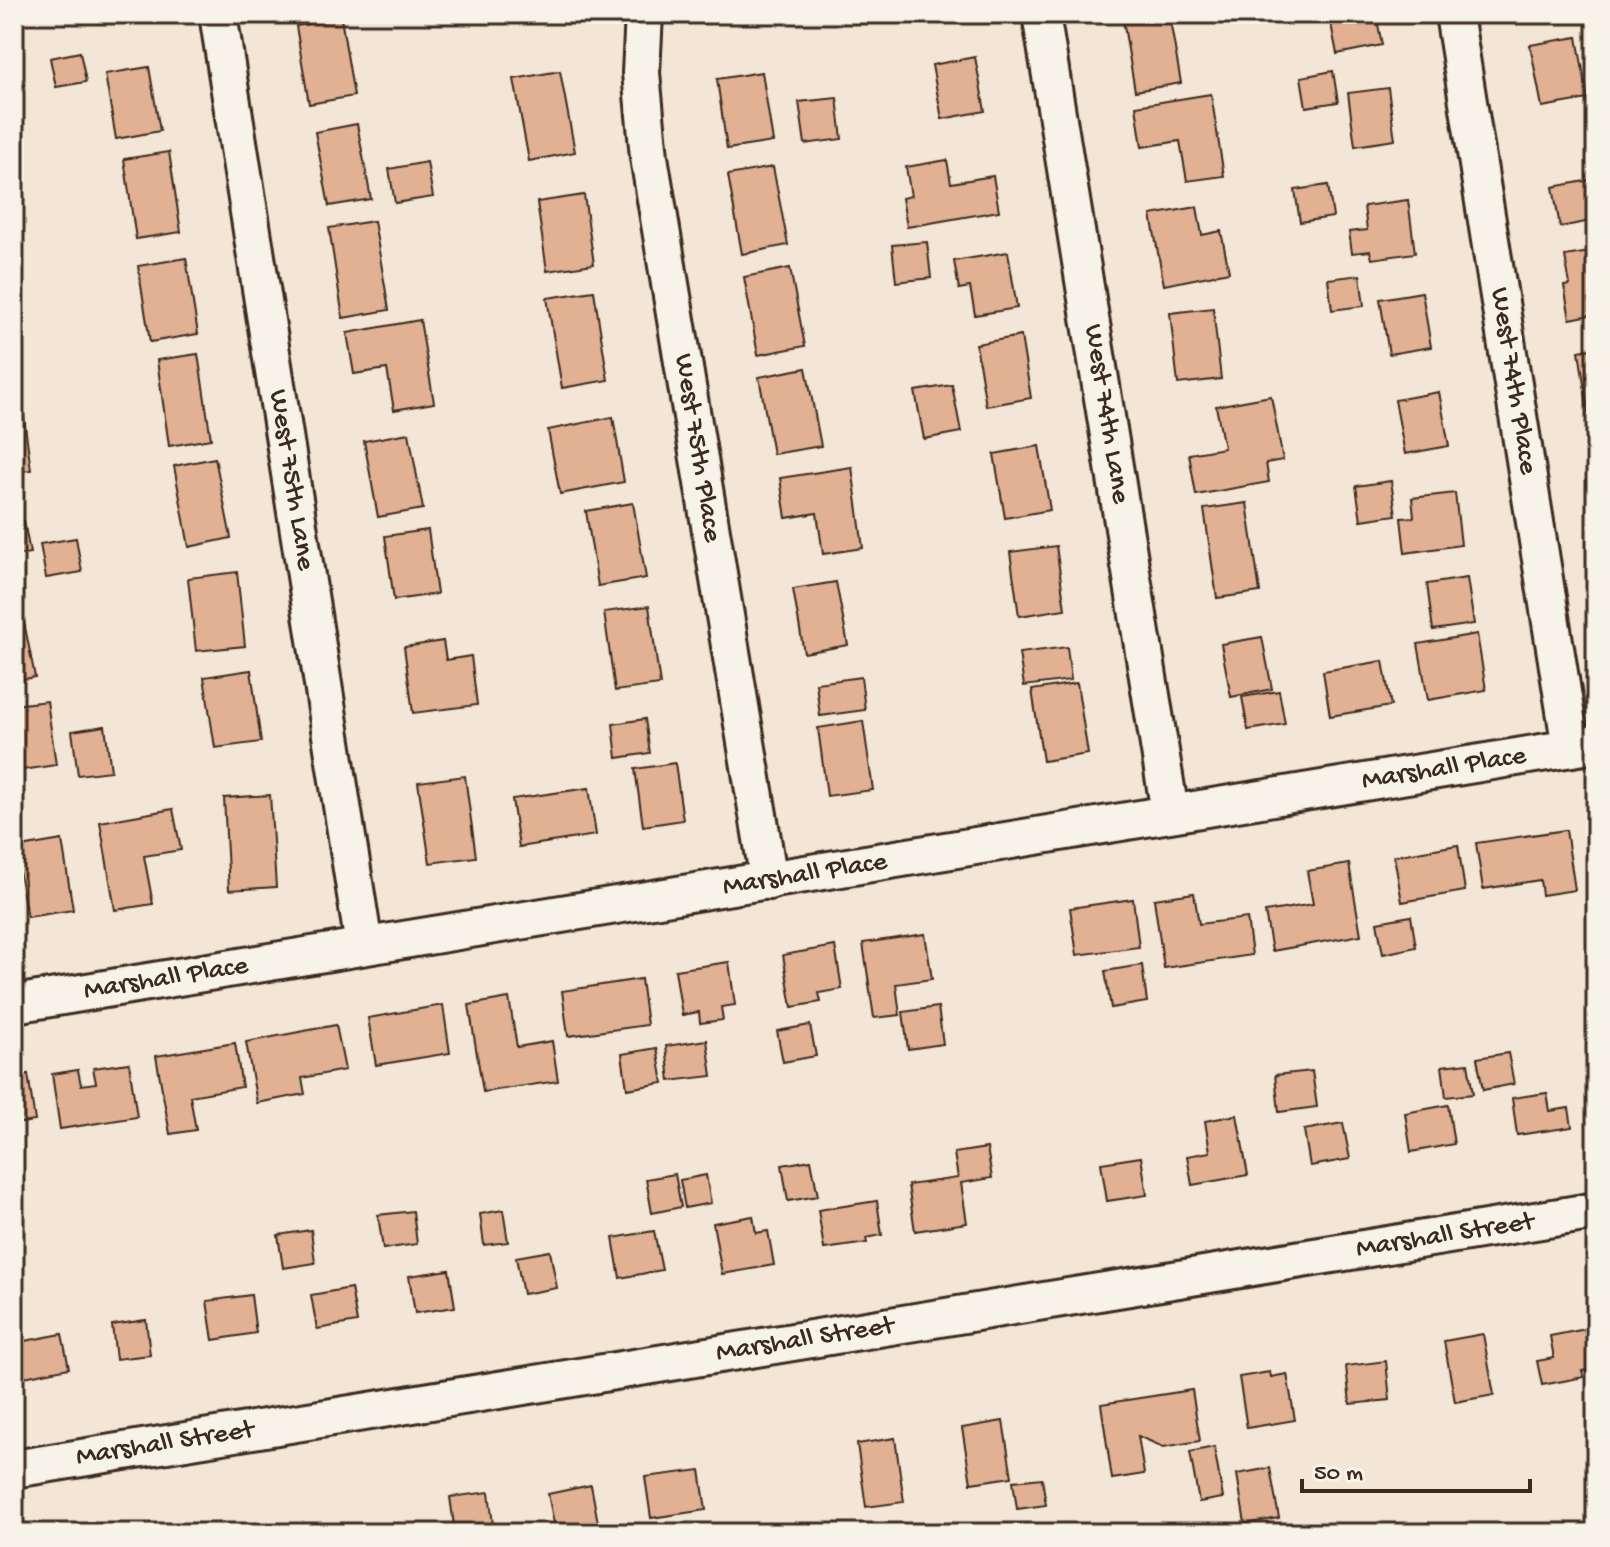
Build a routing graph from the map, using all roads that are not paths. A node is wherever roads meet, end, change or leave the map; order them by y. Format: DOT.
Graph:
graph roads {
  1 [pos="218,14"];
  2 [pos="644,14"];
  3 [pos="1041,14"];
  4 [pos="1454,14"];
  5 [pos="1584,746"];
  6 [pos="1170,813"];
  7 [pos="769,881"];
  8 [pos="364,946"];
  9 [pos="14,1004"];
  10 [pos="1596,1211"];
  11 [pos="14,1469"];
  1 -- 8 [label="street, West 75th Lane"];
  2 -- 7 [label="street, West 75th Place"];
  3 -- 6 [label="street, West 74th Lane"];
  4 -- 5 [label="street, West 74th Place"];
  5 -- 6 [label="street, Marshall Place"];
  6 -- 7 [label="street, Marshall Place"];
  7 -- 8 [label="street, Marshall Place"];
  8 -- 9 [label="street, Marshall Place"];
  10 -- 11 [label="street, Marshall Street"];
}
